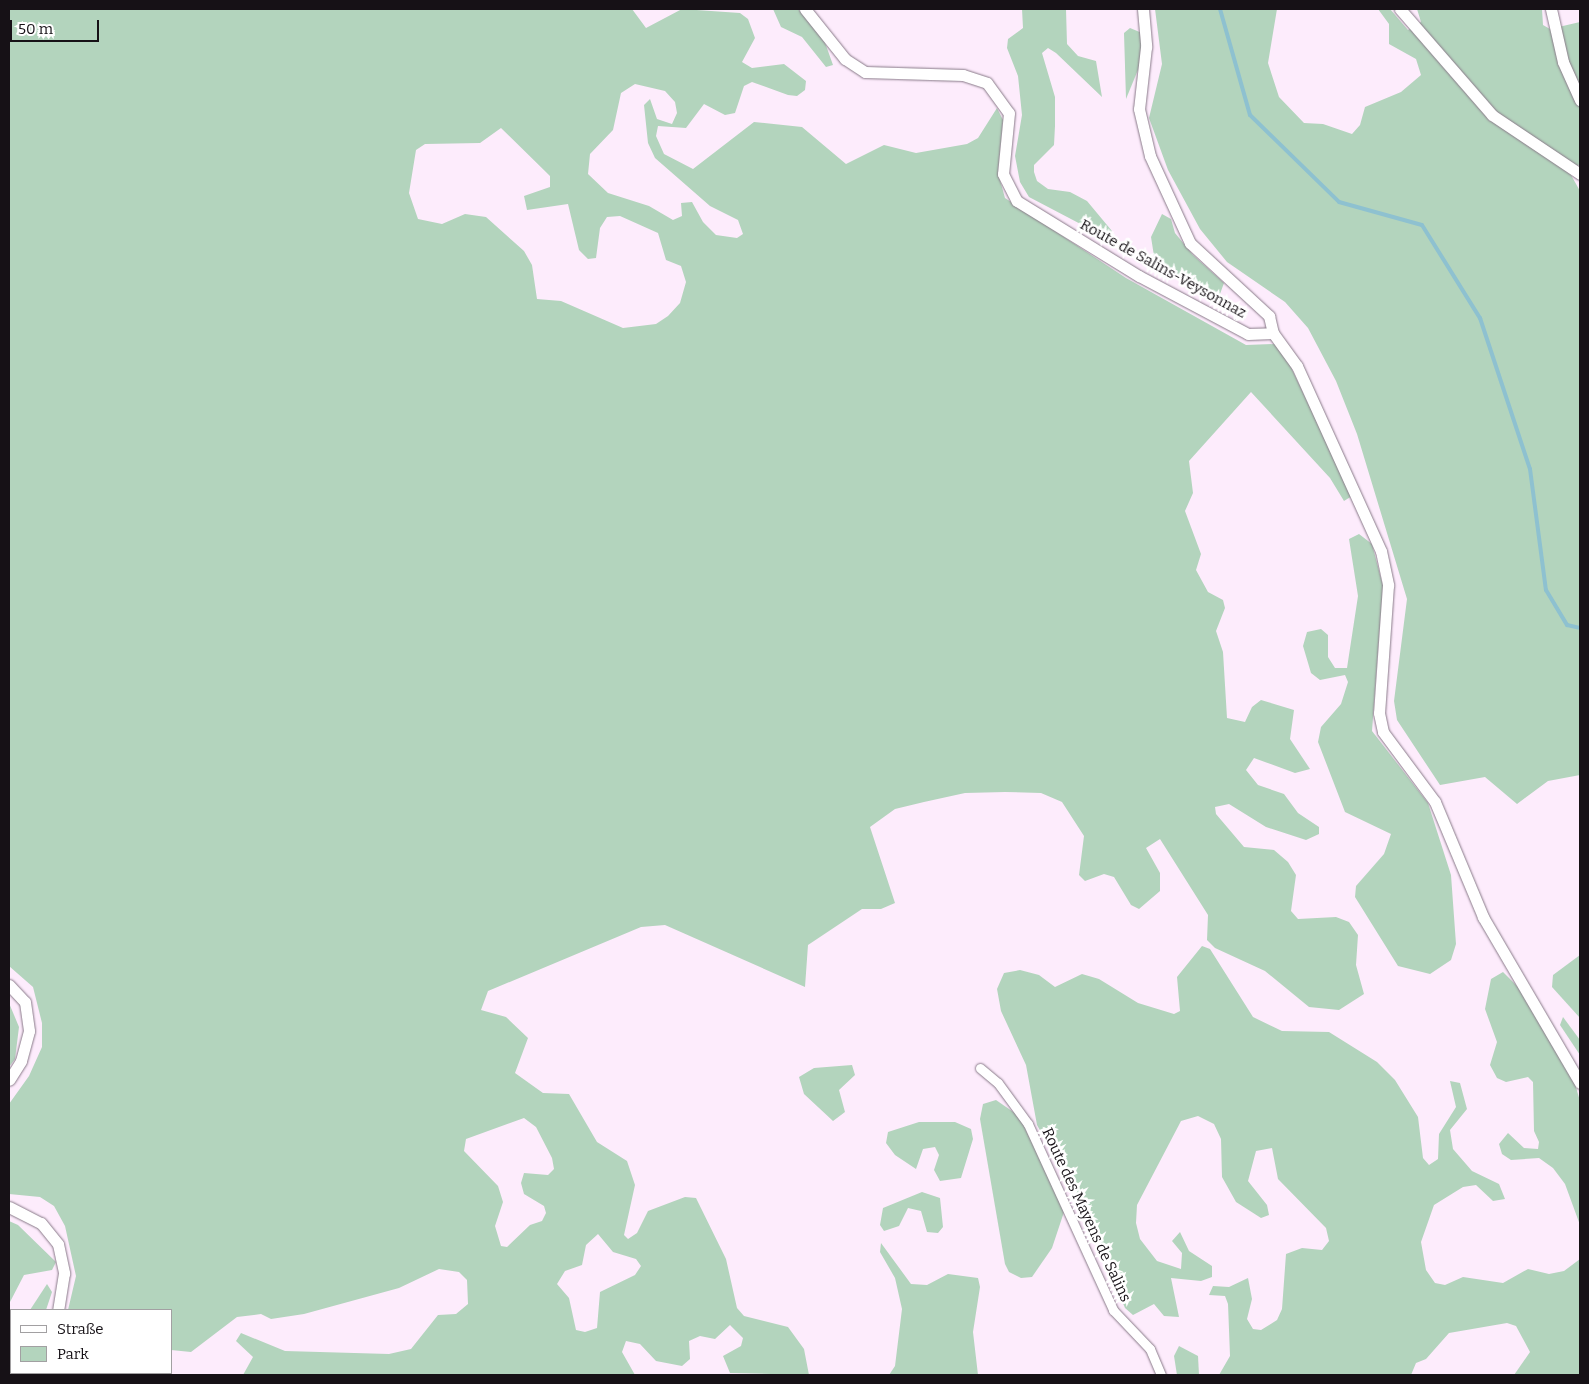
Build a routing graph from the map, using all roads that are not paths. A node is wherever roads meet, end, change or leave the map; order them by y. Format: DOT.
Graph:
graph roads {
  1 [pos="805,9"];
  2 [pos="1142,9"];
  3 [pos="1400,9"];
  4 [pos="1551,9"];
  5 [pos="1580,100"];
  6 [pos="1580,174"];
  7 [pos="1273,333"];
  8 [pos="9,985"];
  9 [pos="980,1068"];
  10 [pos="9,1080"];
  11 [pos="1580,1083"];
  12 [pos="9,1207"];
  13 [pos="58,1309"];
  14 [pos="1161,1375"];
  1 -- 7 [label="street, Route de Salins-Veysonnaz"];
  2 -- 7 [label="street, Route de Salins-Veysonnaz"];
  3 -- 6 [label="street"];
  4 -- 5 [label="street"];
  7 -- 11 [label="street"];
  8 -- 10 [label="street"];
  9 -- 14 [label="street, Route des Mayens de Salins"];
  12 -- 13 [label="street"];
}
